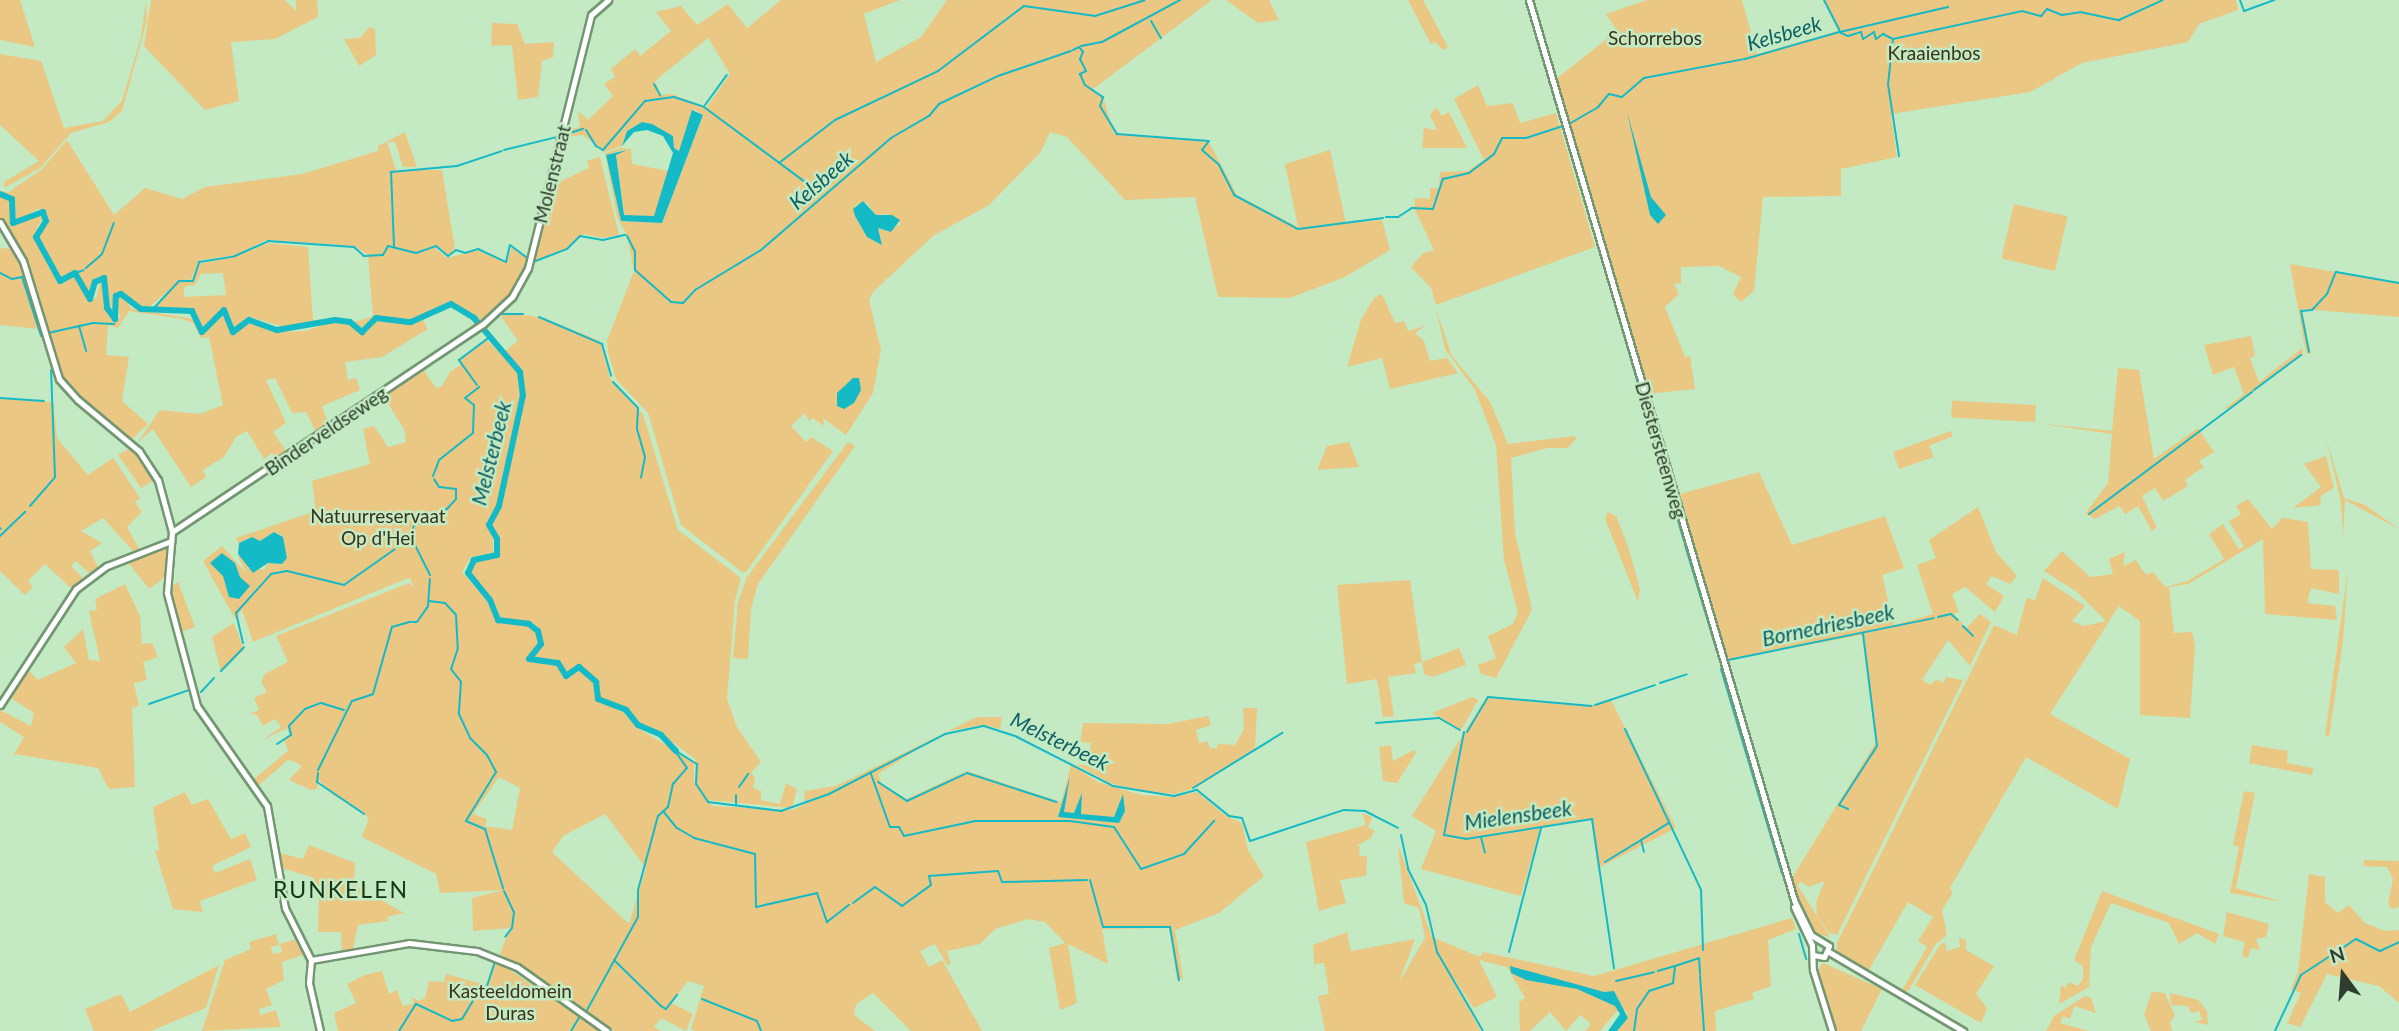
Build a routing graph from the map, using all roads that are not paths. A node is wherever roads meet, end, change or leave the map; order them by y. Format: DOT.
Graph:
graph roads {
  1 [pos="608,0"];
  2 [pos="1529,0"];
  3 [pos="0,222"];
  4 [pos="481,326"];
  5 [pos="172,533"];
  6 [pos="171,541"];
  7 [pos="0,705"];
  8 [pos="1794,900"];
  9 [pos="1817,940"];
  10 [pos="1812,945"];
  11 [pos="1822,955"];
  12 [pos="311,960"];
  13 [pos="320,1031"];
  14 [pos="607,1031"];
  15 [pos="1832,1031"];
  16 [pos="1963,1031"];
  1 -- 4 [label="street, Molenstraat"];
  2 -- 8 [label="street, Diestersteenweg"];
  3 -- 5 [label="street"];
  4 -- 5 [label="street, Binderveldseweg"];
  5 -- 6 [label="street"];
  6 -- 7 [label="street"];
  6 -- 12 [label="street"];
  8 -- 9 [label="street, Diestersteenweg"];
  8 -- 10 [label="street, Diestersteenweg"];
  9 -- 10 [label="street"];
  9 -- 11 [label="street, Diestersteenweg"];
  10 -- 11 [label="street, Diestersteenweg"];
  11 -- 15 [label="street"];
  11 -- 16 [label="street"];
  12 -- 13 [label="street"];
  12 -- 14 [label="street"];
}
